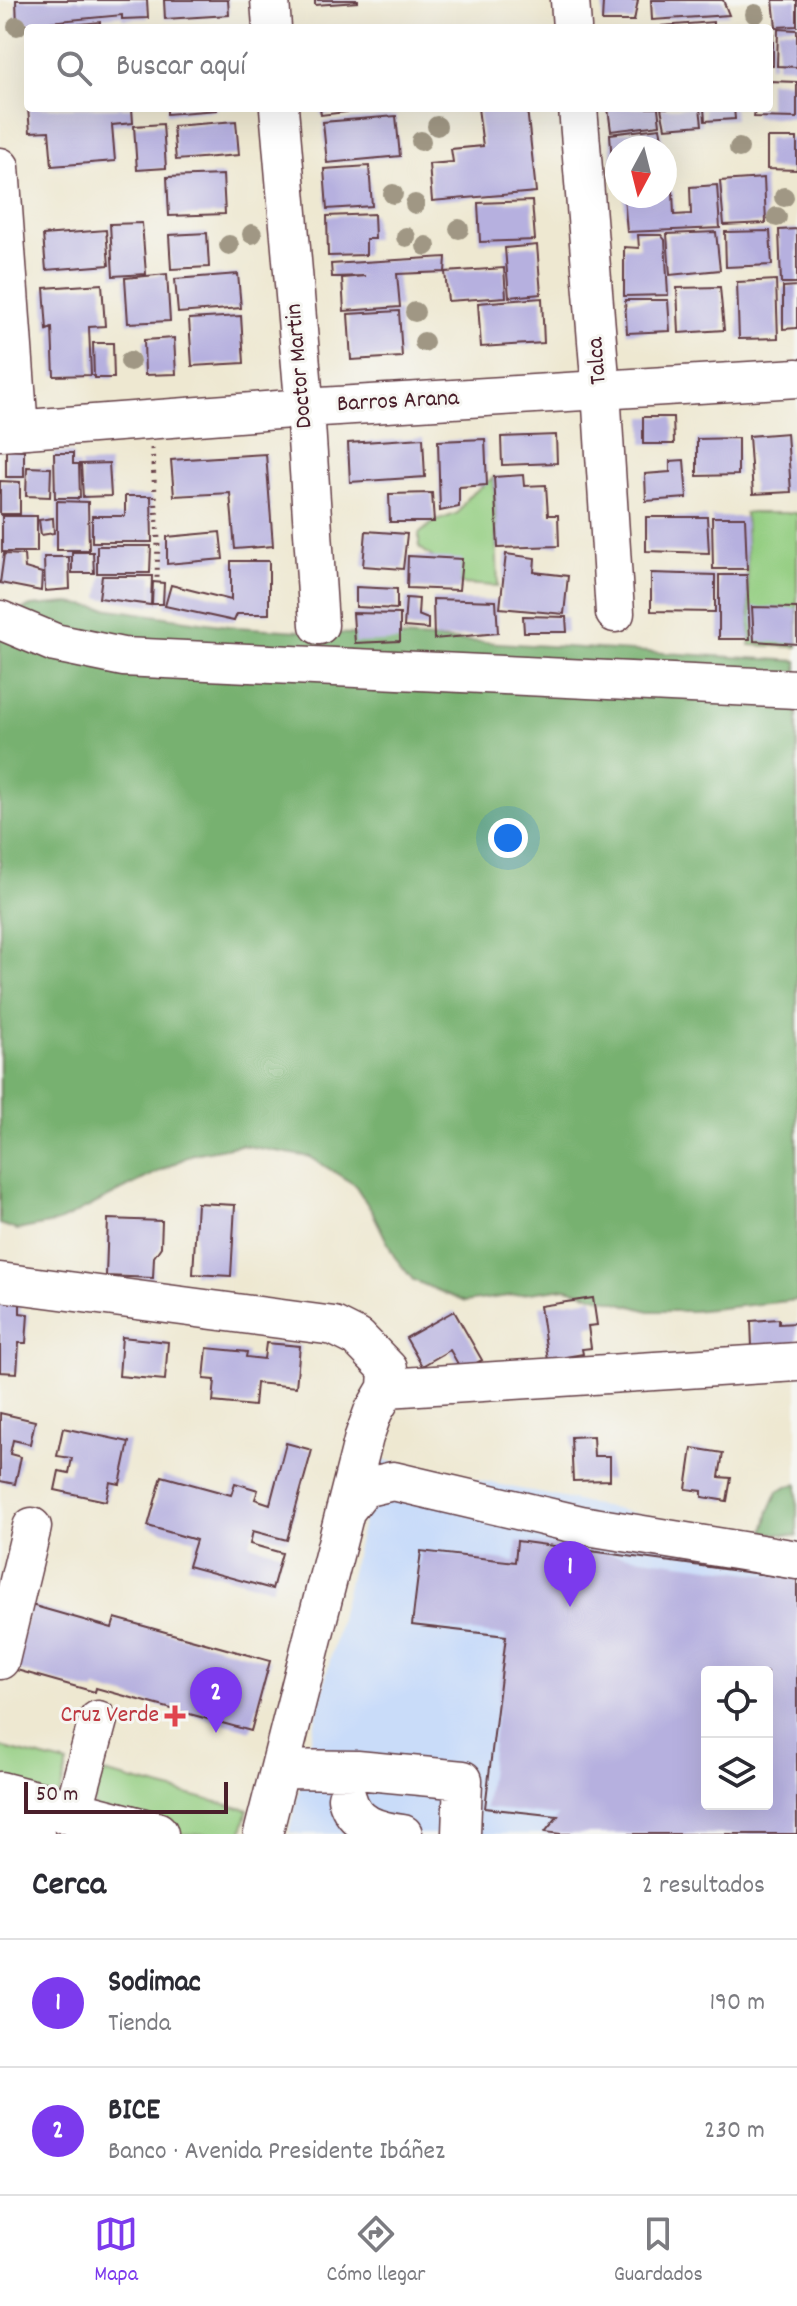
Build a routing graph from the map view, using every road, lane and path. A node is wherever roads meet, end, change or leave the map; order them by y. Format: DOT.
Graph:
graph roads {
  1 [pos="270,0"];
  2 [pos="570,0"];
  3 [pos="272,24"];
  4 [pos="572,24"];
  5 [pos="279,112"];
  6 [pos="578,112"];
  7 [pos="0,167"];
  8 [pos="797,378"];
  9 [pos="601,390"];
  10 [pos="304,408"];
  11 [pos="10,430"];
  12 [pos="151,435"];
  13 [pos="157,578"];
  14 [pos="615,613"];
  15 [pos="0,620"];
  16 [pos="319,625"];
  17 [pos="797,689"];
  18 [pos="0,1282"];
  19 [pos="797,1362"];
  20 [pos="387,1388"];
  21 [pos="345,1511"];
  22 [pos="32,1527"];
  23 [pos="797,1560"];
  24 [pos="0,1660"];
  25 [pos="98,1720"];
  26 [pos="280,1769"];
  27 [pos="0,1794"];
  28 [pos="347,1798"];
  29 [pos="73,1813"];
  30 [pos="0,1825"];
  31 [pos="32,1834"];
  32 [pos="156,1834"];
  33 [pos="263,1834"];
  34 [pos="403,1834"];
  35 [pos="461,1834"];
  1 -- 3 [label="street"];
  2 -- 4 [label="street"];
  5 -- 10 [label="street, Doctor Martin"];
  6 -- 9 [label="street, Talca"];
  7 -- 11 [label="street"];
  8 -- 9 [label="street, Barros Arana"];
  9 -- 10 [label="street, Barros Arana"];
  9 -- 14 [label="street, Talca"];
  10 -- 11 [label="street, Barros Arana"];
  10 -- 16 [label="street, Doctor Martin"];
  12 -- 13 [label="path"];
  15 -- 17 [label="street"];
  18 -- 20 [label="street"];
  19 -- 20 [label="street"];
  20 -- 21 [label="street"];
  21 -- 23 [label="street"];
  21 -- 26 [label="street"];
  22 -- 24 [label="street"];
  25 -- 29 [label="street"];
  26 -- 33 [label="street"];
  26 -- 35 [label="street"];
  27 -- 29 [label="main road"];
  28 -- 34 [label="street"];
  29 -- 32 [label="main road"];
  30 -- 31 [label="main road"];
}
